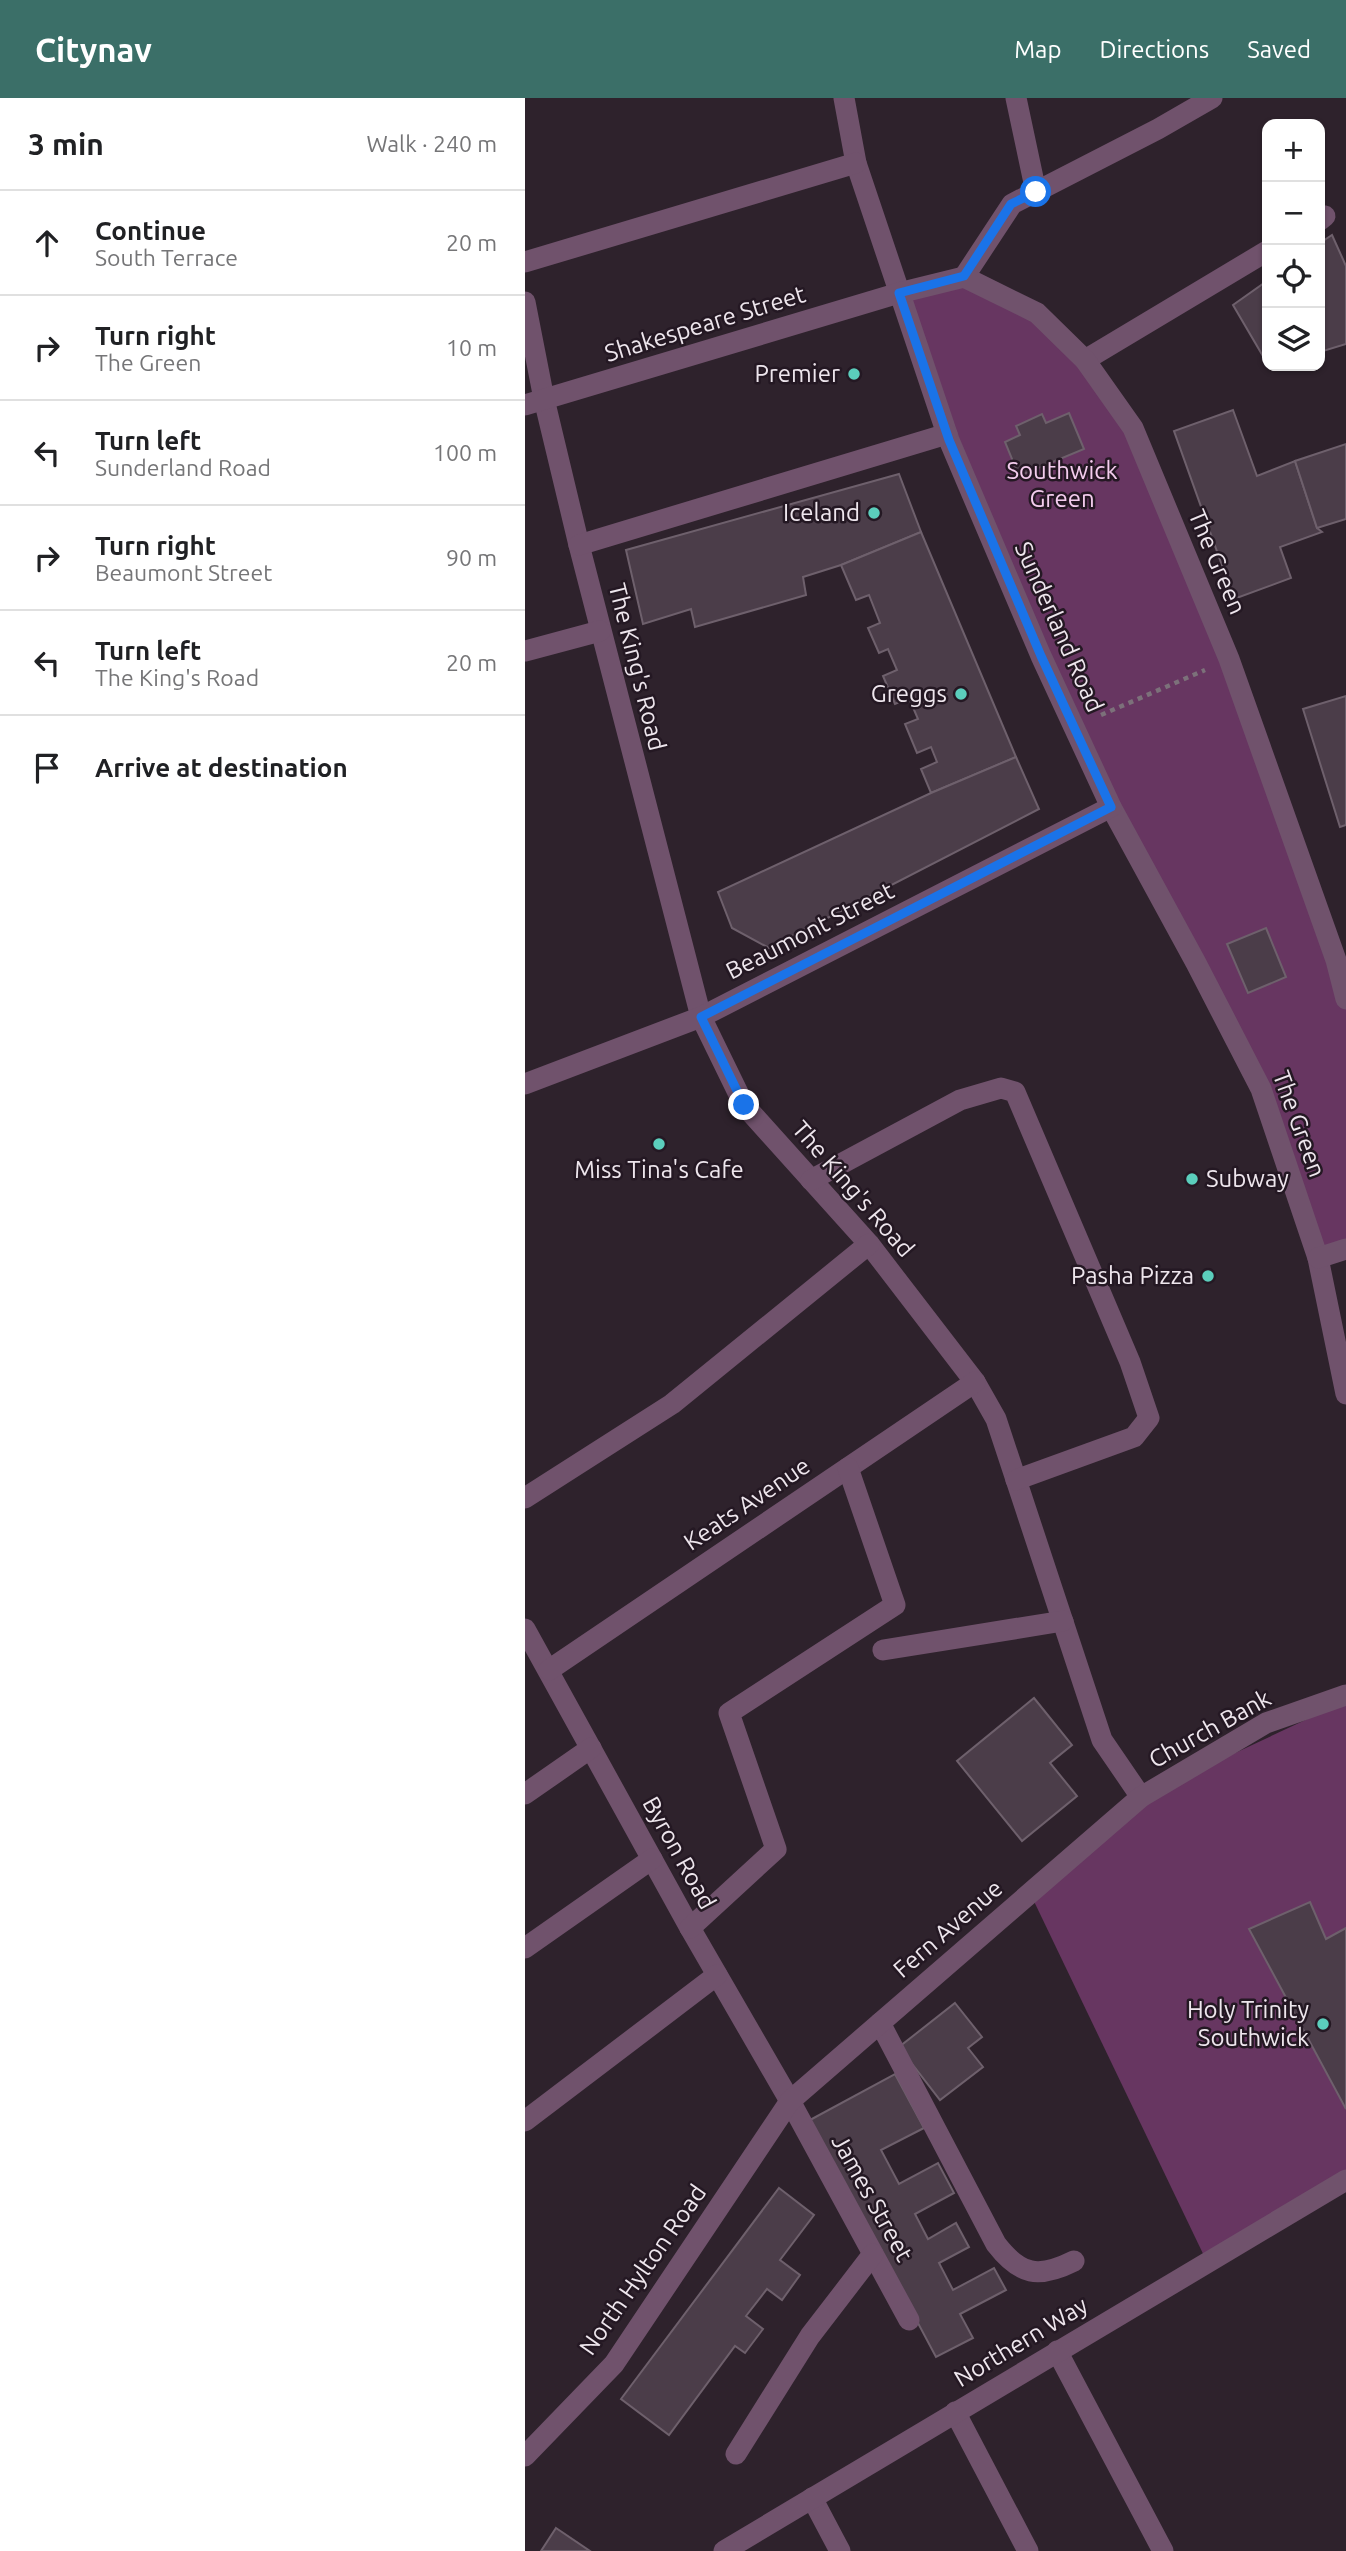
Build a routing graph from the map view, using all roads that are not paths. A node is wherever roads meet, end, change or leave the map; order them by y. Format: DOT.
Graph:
graph roads {
  1 [pos="844,98"];
  2 [pos="1016,98"];
  3 [pos="1212,98"];
  4 [pos="856,163"];
  5 [pos="1036,192"];
  6 [pos="1262,254"];
  7 [pos="525,262"];
  8 [pos="964,276"];
  9 [pos="901,297"];
  10 [pos="525,302"];
  11 [pos="1085,360"];
  12 [pos="534,402"];
  13 [pos="947,434"];
  14 [pos="579,545"];
  15 [pos="600,631"];
  16 [pos="525,650"];
  17 [pos="1111,807"];
  18 [pos="1196,963"];
  19 [pos="1346,999"];
  20 [pos="701,1017"];
  21 [pos="525,1084"];
  22 [pos="811,1180"];
  23 [pos="869,1244"];
  24 [pos="1346,1249"];
  25 [pos="1318,1258"];
  26 [pos="975,1382"];
  27 [pos="1346,1394"];
  28 [pos="849,1468"];
  29 [pos="1016,1480"];
  30 [pos="525,1498"];
  31 [pos="1063,1621"];
  32 [pos="528,1640"];
  33 [pos="883,1650"];
  34 [pos="549,1670"];
  35 [pos="1346,1695"];
  36 [pos="591,1748"];
  37 [pos="525,1794"];
  38 [pos="1140,1797"];
  39 [pos="652,1859"];
  40 [pos="690,1928"];
  41 [pos="525,1948"];
  42 [pos="717,1975"];
  43 [pos="880,2022"];
  44 [pos="790,2101"];
  45 [pos="525,2121"];
  46 [pos="1346,2180"];
  47 [pos="873,2254"];
  48 [pos="1074,2262"];
  49 [pos="909,2320"];
  50 [pos="1057,2351"];
  51 [pos="955,2412"];
  52 [pos="736,2454"];
  53 [pos="525,2456"];
  54 [pos="812,2498"];
  55 [pos="724,2551"];
  56 [pos="840,2551"];
  57 [pos="1028,2551"];
  58 [pos="1163,2551"];
  1 -- 4 [label="street, Sunderland Road"];
  2 -- 5 [label="street"];
  3 -- 5 [label="street"];
  4 -- 7 [label="street"];
  4 -- 9 [label="street, Sunderland Road"];
  5 -- 8 [label="street"];
  6 -- 11 [label="street"];
  8 -- 9 [label="street"];
  8 -- 11 [label="street, The Green"];
  9 -- 12 [label="street, Shakespeare Street"];
  9 -- 13 [label="street, Sunderland Road"];
  10 -- 12 [label="street, The King's Road"];
  11 -- 19 [label="street, The Green"];
  12 -- 14 [label="street, The King's Road"];
  13 -- 14 [label="street"];
  13 -- 17 [label="street, Sunderland Road"];
  14 -- 15 [label="street, The King's Road"];
  15 -- 16 [label="street"];
  15 -- 20 [label="street, The King's Road"];
  17 -- 18 [label="street, Sunderland Road"];
  17 -- 20 [label="street, Beaumont Street"];
  18 -- 25 [label="street, The Green"];
  20 -- 21 [label="street, Beaumont Street"];
  20 -- 22 [label="street, The King's Road"];
  22 -- 23 [label="street, The King's Road"];
  22 -- 29 [label="street"];
  23 -- 26 [label="street, The King's Road"];
  23 -- 30 [label="street"];
  24 -- 25 [label="street"];
  25 -- 27 [label="street, The Green"];
  26 -- 28 [label="street, Keats Avenue"];
  26 -- 29 [label="street, The King's Road"];
  28 -- 34 [label="street, Keats Avenue"];
  28 -- 40 [label="street"];
  29 -- 31 [label="street, The King's Road"];
  31 -- 33 [label="street"];
  31 -- 38 [label="street, The King's Road"];
  32 -- 34 [label="street, Byron Road"];
  34 -- 36 [label="street, Byron Road"];
  35 -- 38 [label="street, Church Bank"];
  36 -- 37 [label="street"];
  36 -- 39 [label="street, Byron Road"];
  38 -- 43 [label="street, Fern Avenue"];
  39 -- 40 [label="street, Byron Road"];
  39 -- 41 [label="street"];
  40 -- 42 [label="street, Byron Road"];
  42 -- 44 [label="street, Byron Road"];
  42 -- 45 [label="street"];
  43 -- 44 [label="street, Fern Avenue"];
  43 -- 48 [label="street"];
  44 -- 47 [label="street, James Street"];
  44 -- 53 [label="street, North Hylton Road"];
  46 -- 50 [label="street, Northern Way"];
  47 -- 49 [label="street, James Street"];
  47 -- 52 [label="street"];
  50 -- 51 [label="street, Northern Way"];
  50 -- 58 [label="street"];
  51 -- 54 [label="street, Northern Way"];
  51 -- 57 [label="street"];
  54 -- 55 [label="street, Northern Way"];
  54 -- 56 [label="street"];
}
